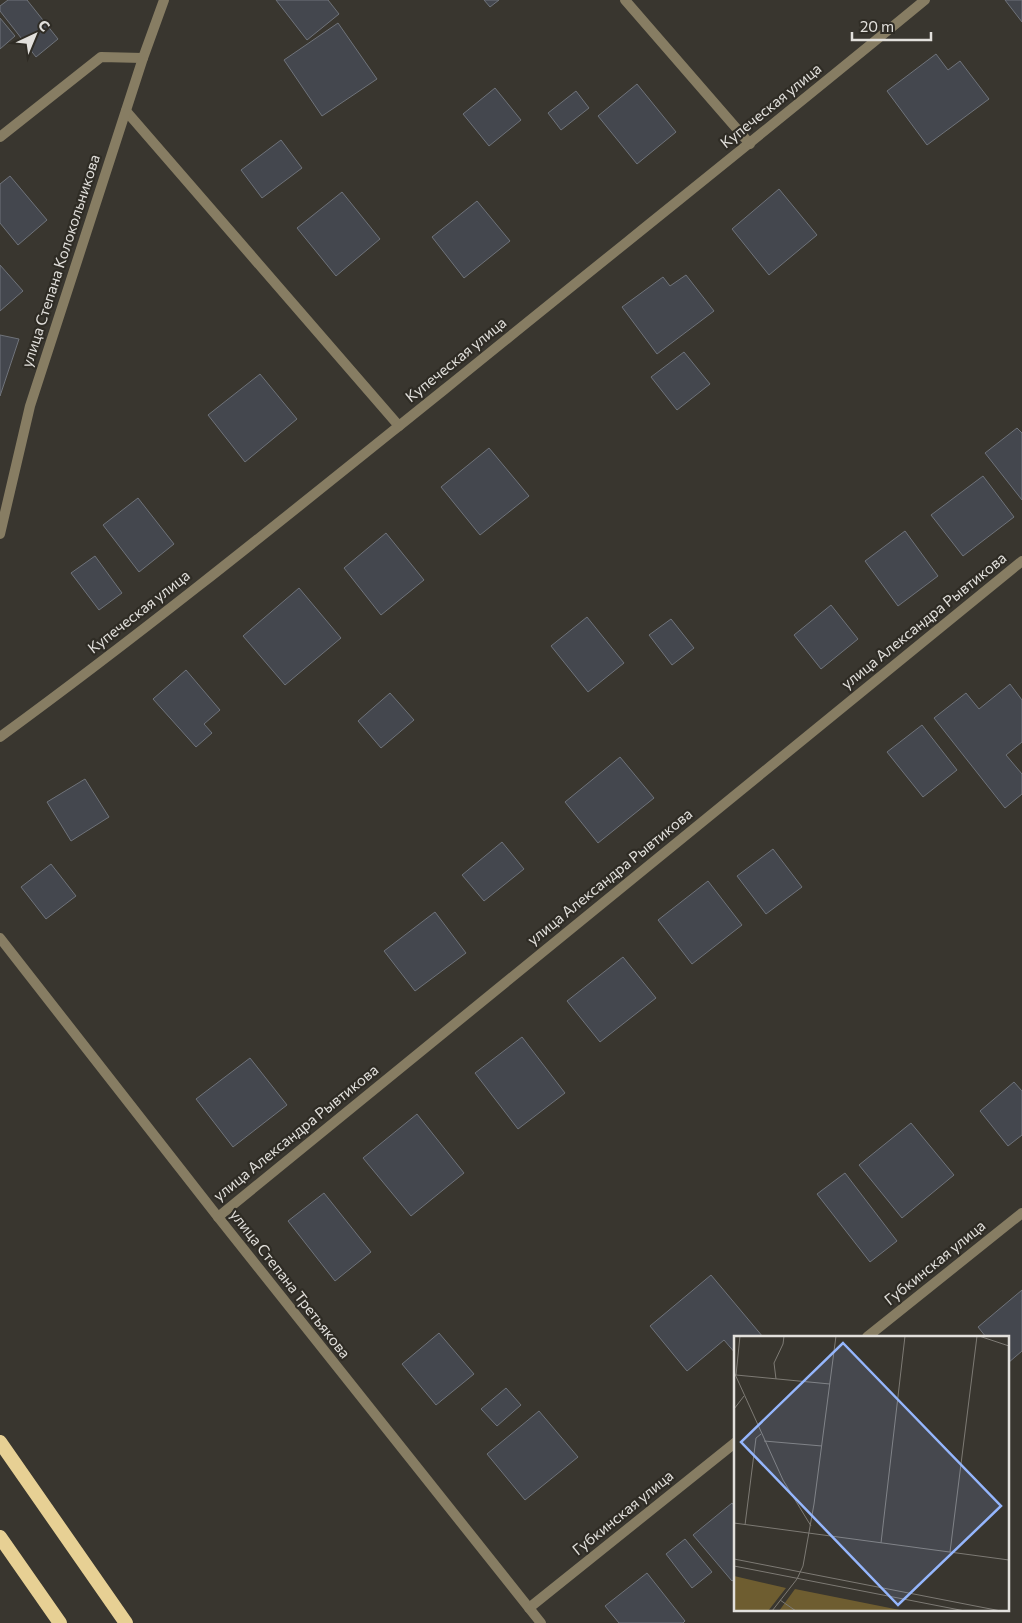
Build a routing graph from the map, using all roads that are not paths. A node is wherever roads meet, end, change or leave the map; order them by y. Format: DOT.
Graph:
graph roads {
  1 [pos="164,0"];
  2 [pos="625,0"];
  3 [pos="925,0"];
  4 [pos="143,58"];
  5 [pos="126,111"];
  6 [pos="0,137"];
  7 [pos="750,144"];
  8 [pos="399,426"];
  9 [pos="0,534"];
  10 [pos="1022,561"];
  11 [pos="0,737"];
  12 [pos="0,938"];
  13 [pos="1022,1213"];
  14 [pos="218,1217"];
  15 [pos="868,1336"];
  16 [pos="0,1442"];
  17 [pos="734,1444"];
  18 [pos="0,1537"];
  19 [pos="529,1608"];
  20 [pos="60,1623"];
  21 [pos="126,1623"];
  22 [pos="541,1623"];
  1 -- 4 [label="street, улица Степана Колокольникова"];
  2 -- 7 [label="street"];
  3 -- 7 [label="street, Купеческая улица"];
  4 -- 5 [label="street, улица Степана Колокольникова"];
  4 -- 6 [label="street"];
  5 -- 8 [label="street"];
  5 -- 9 [label="street, улица Степана Колокольникова"];
  7 -- 8 [label="street, Купеческая улица"];
  8 -- 11 [label="street, Купеческая улица"];
  10 -- 14 [label="street, улица Александра Рывтикова"];
  12 -- 14 [label="street, улица Степана Третьякова"];
  13 -- 15 [label="street, Губкинская улица"];
  14 -- 19 [label="street, улица Степана Третьякова"];
  16 -- 21 [label="highway"];
  17 -- 19 [label="street, Губкинская улица"];
  18 -- 20 [label="highway"];
  19 -- 22 [label="street, улица Степана Третьякова"];
}
